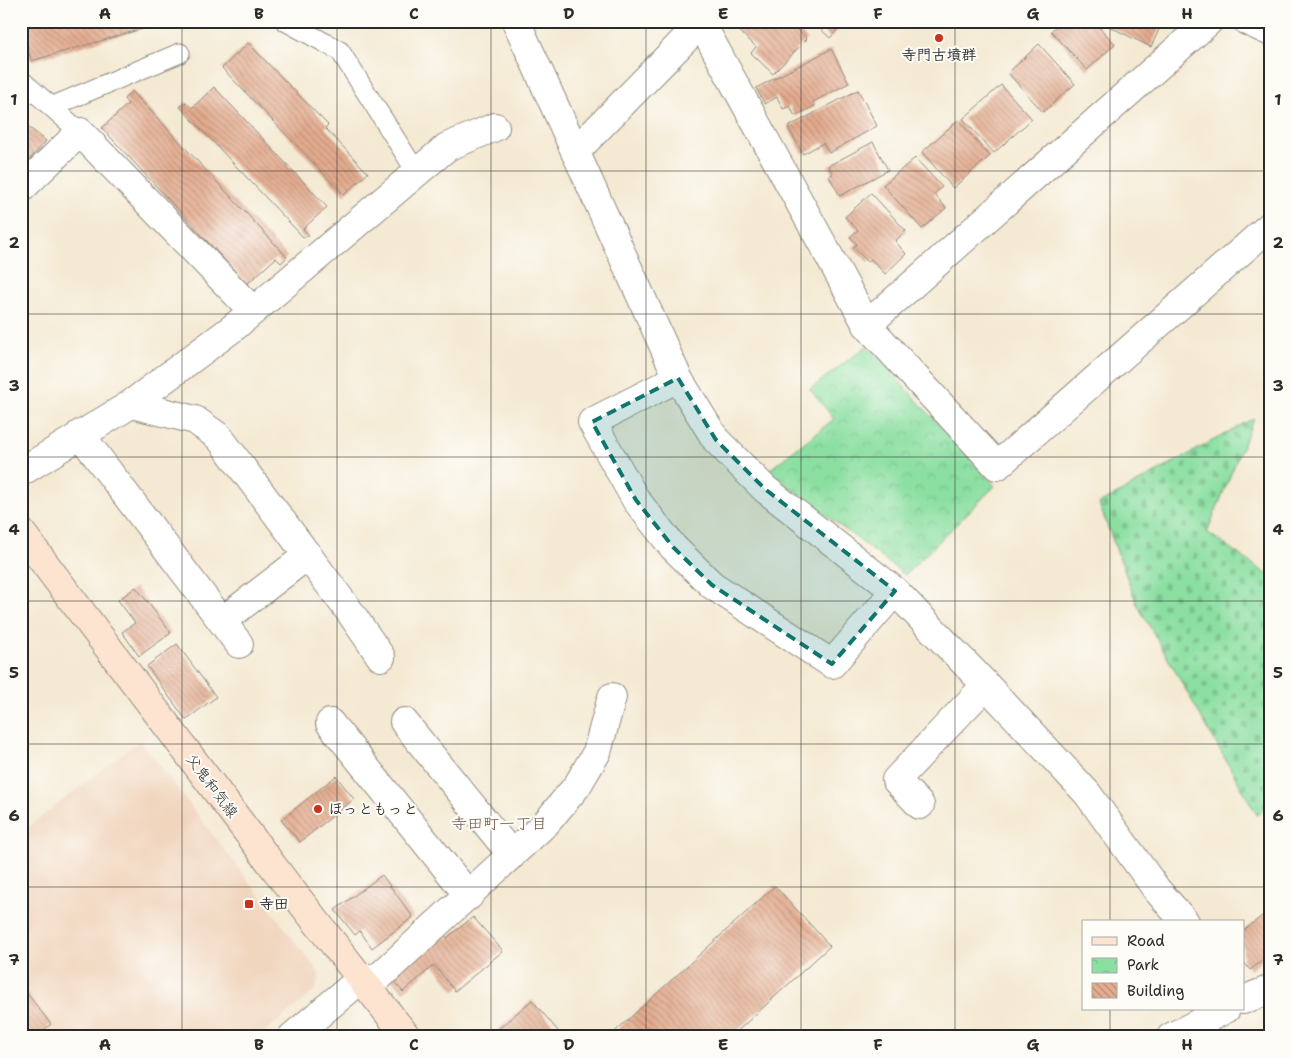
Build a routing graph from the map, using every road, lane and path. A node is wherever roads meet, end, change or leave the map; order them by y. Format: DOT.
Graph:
graph roads {
  1 [pos="285,21"];
  2 [pos="516,21"];
  3 [pos="1209,21"];
  4 [pos="1247,21"];
  5 [pos="702,22"];
  6 [pos="1271,32"];
  7 [pos="180,53"];
  8 [pos="21,80"];
  9 [pos="51,107"];
  10 [pos="495,127"];
  11 [pos="80,132"];
  12 [pos="575,152"];
  13 [pos="417,173"];
  14 [pos="21,189"];
  15 [pos="1271,225"];
  16 [pos="252,311"];
  17 [pos="867,325"];
  18 [pos="678,378"];
  19 [pos="131,404"];
  20 [pos="80,434"];
  21 [pos="21,472"];
  22 [pos="24,543"];
  23 [pos="308,555"];
  24 [pos="895,591"];
  25 [pos="222,621"];
  26 [pos="239,644"];
  27 [pos="381,657"];
  28 [pos="986,685"];
  29 [pos="612,697"];
  30 [pos="404,722"];
  31 [pos="330,723"];
  32 [pos="920,805"];
  33 [pos="512,855"];
  34 [pos="468,896"];
  35 [pos="1183,920"];
  36 [pos="361,979"];
  37 [pos="1224,1010"];
  38 [pos="292,1037"];
  39 [pos="406,1037"];
  40 [pos="1170,1037"];
  1 -- 13 [label="lane"];
  2 -- 12 [label="street"];
  3 -- 17 [label="street"];
  4 -- 6 [label="street"];
  5 -- 12 [label="street"];
  5 -- 17 [label="street"];
  7 -- 9 [label="lane"];
  8 -- 9 [label="lane"];
  9 -- 11 [label="lane"];
  10 -- 13 [label="street"];
  11 -- 14 [label="street"];
  11 -- 16 [label="street"];
  12 -- 18 [label="street"];
  13 -- 16 [label="street"];
  15 -- 17 [label="street"];
  16 -- 19 [label="street"];
  18 -- 24 [label="street"];
  18 -- 24 [label="street"];
  19 -- 20 [label="street"];
  19 -- 23 [label="street"];
  20 -- 21 [label="street"];
  20 -- 25 [label="street"];
  22 -- 36 [label="main road, 父鬼和気線"];
  23 -- 25 [label="street"];
  23 -- 27 [label="street"];
  24 -- 28 [label="street"];
  25 -- 26 [label="street"];
  28 -- 32 [label="street"];
  28 -- 35 [label="street"];
  29 -- 33 [label="street"];
  30 -- 33 [label="street"];
  31 -- 34 [label="street"];
  33 -- 34 [label="street"];
  34 -- 36 [label="street"];
  36 -- 38 [label="street"];
  36 -- 39 [label="main road, 父鬼和気線"];
  37 -- 40 [label="street"];
}
